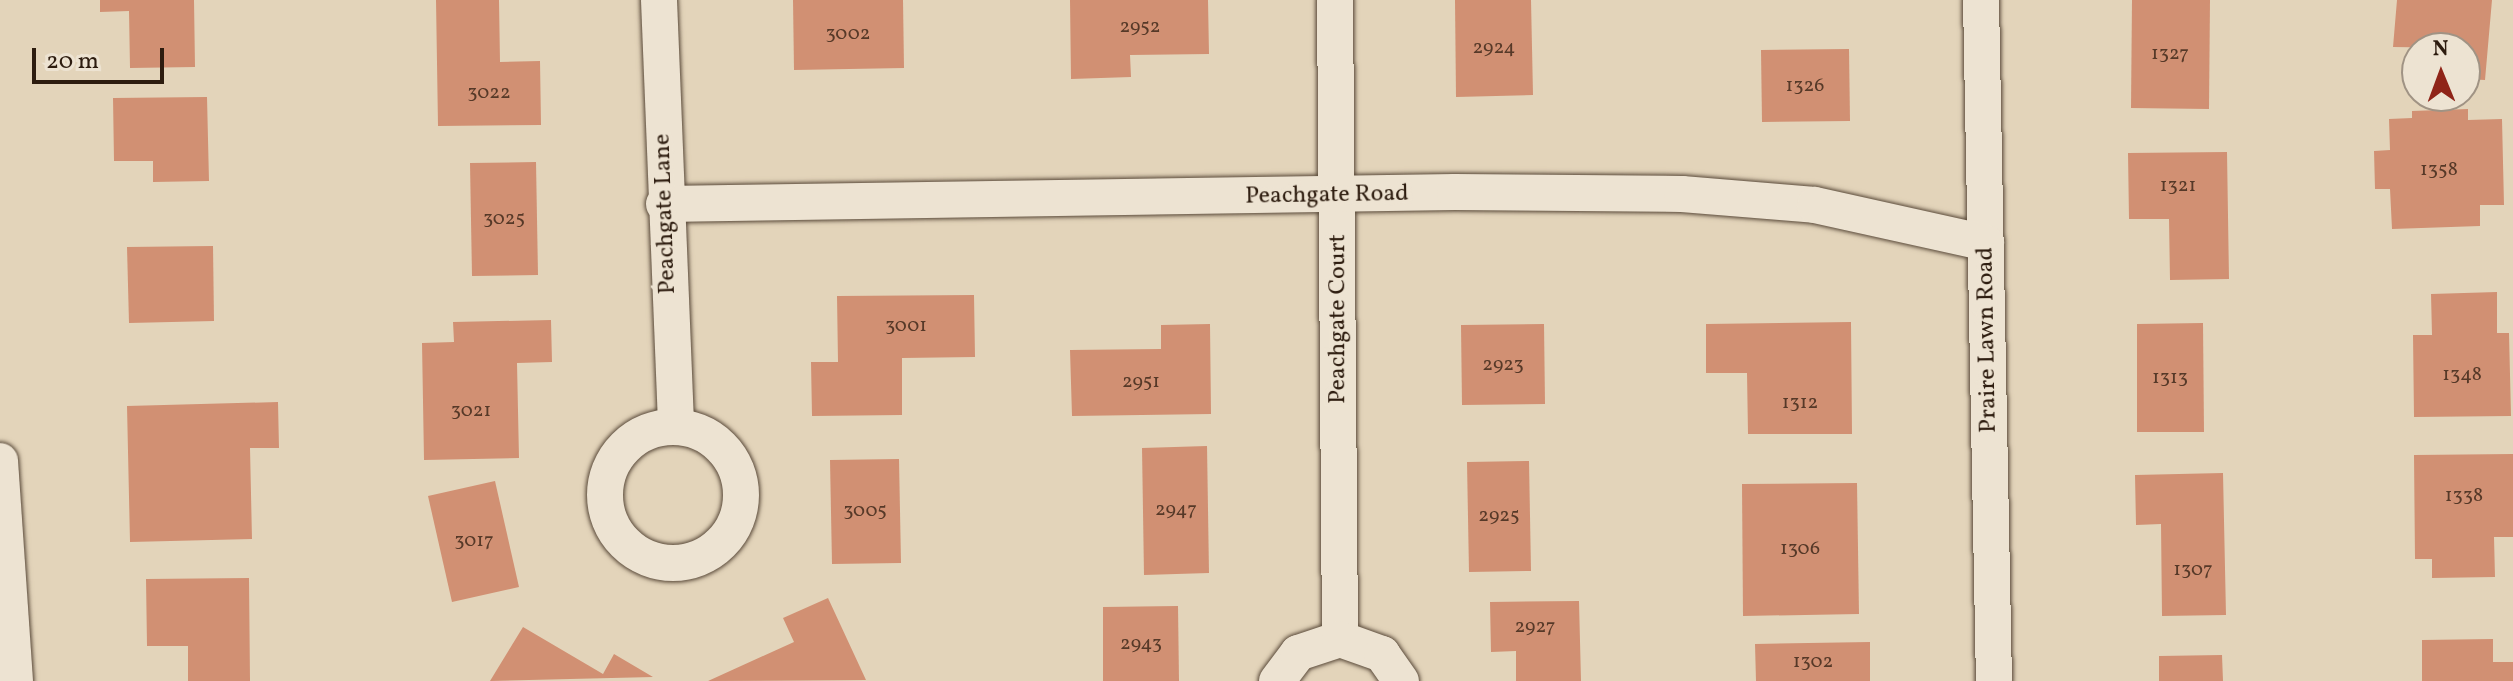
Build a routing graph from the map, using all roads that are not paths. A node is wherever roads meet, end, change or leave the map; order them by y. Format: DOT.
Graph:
graph roads {
  1 [pos="659,0"];
  2 [pos="1335,0"];
  3 [pos="1981,0"];
  4 [pos="1338,197"];
  5 [pos="664,204"];
  6 [pos="1986,243"];
  7 [pos="676,427"];
  8 [pos="0,461"];
  9 [pos="1340,639"];
  10 [pos="15,681"];
  11 [pos="1277,681"];
  12 [pos="1401,681"];
  13 [pos="1994,681"];
  1 -- 5 [label="street, Peachgate Lane"];
  2 -- 4 [label="street, Peachgate Court"];
  3 -- 6 [label="street, Praire Lawn Road"];
  4 -- 5 [label="street, Peachgate Road"];
  4 -- 6 [label="street, Peachgate Road"];
  4 -- 9 [label="street, Peachgate Court"];
  5 -- 7 [label="street, Peachgate Lane"];
  6 -- 13 [label="street, Praire Lawn Road"];
  8 -- 10 [label="street"];
  9 -- 11 [label="street"];
  9 -- 12 [label="street"];
}
